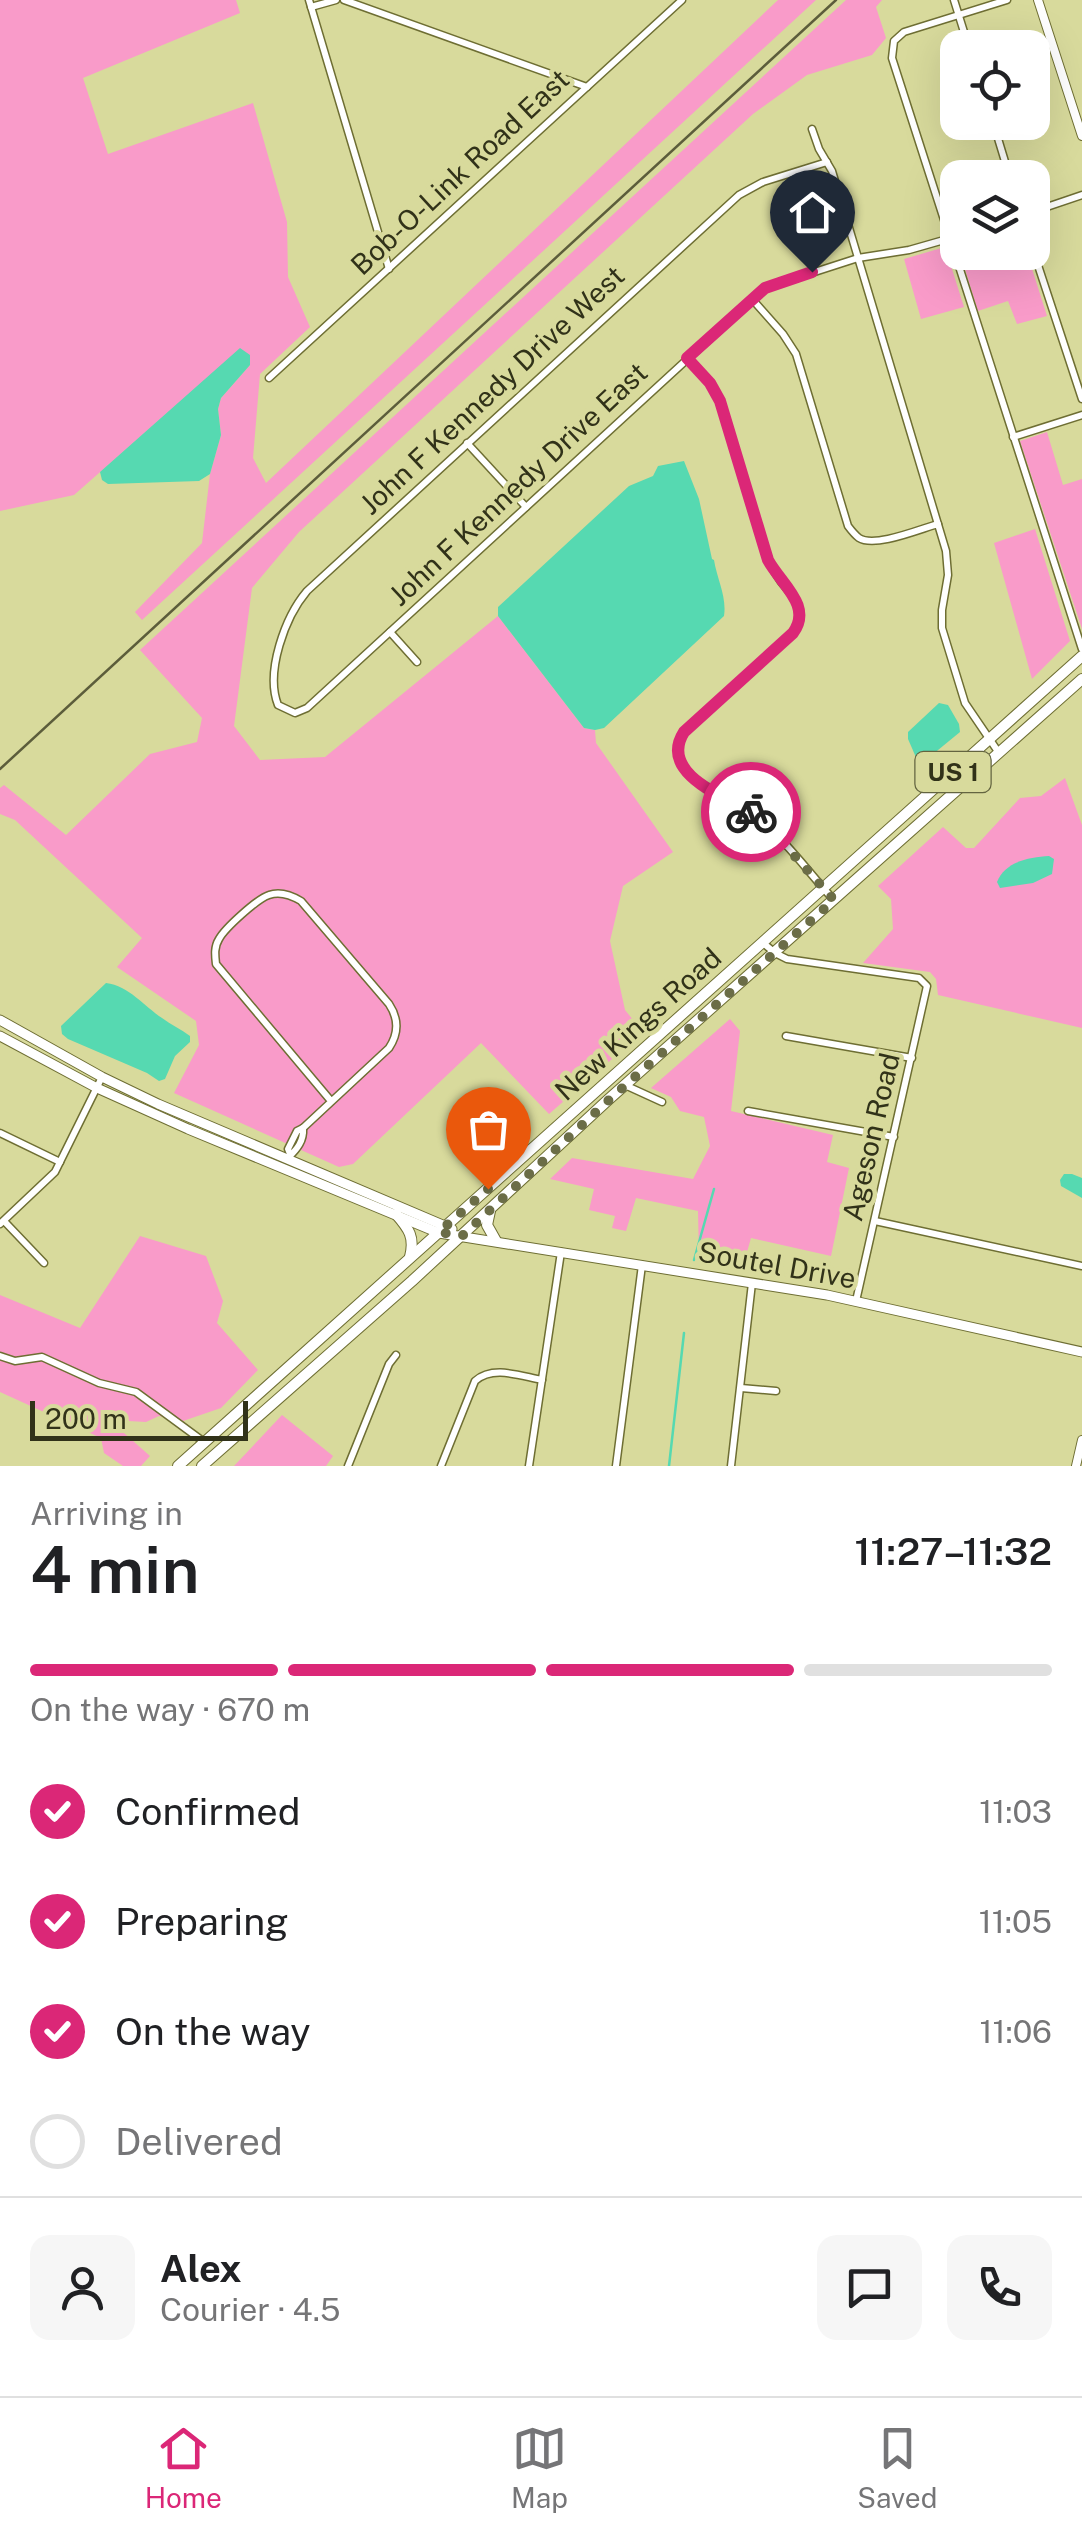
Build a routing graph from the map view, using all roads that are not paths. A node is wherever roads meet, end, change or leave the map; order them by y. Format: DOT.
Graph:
graph roads {
  1 [pos="328,0"];
  2 [pos="336,0"];
  3 [pos="344,0"];
  4 [pos="682,0"];
  5 [pos="954,0"];
  6 [pos="1006,0"];
  7 [pos="1038,0"];
  8 [pos="310,4"];
  9 [pos="959,15"];
  10 [pos="964,30"];
  11 [pos="587,87"];
  12 [pos="812,129"];
  13 [pos="1082,136"];
  14 [pos="827,162"];
  15 [pos="1082,195"];
  16 [pos="940,197"];
  17 [pos="1050,206"];
  18 [pos="940,241"];
  19 [pos="858,258"];
  20 [pos="389,269"];
  21 [pos="964,270"];
  22 [pos="1040,270"];
  23 [pos="752,299"];
  24 [pos="687,358"];
  25 [pos="269,378"];
  26 [pos="1082,399"];
  27 [pos="1082,415"];
  28 [pos="1013,436"];
  29 [pos="467,443"];
  30 [pos="526,507"];
  31 [pos="938,524"];
  32 [pos="390,632"];
  33 [pos="1082,652"];
  34 [pos="417,662"];
  35 [pos="1082,679"];
  36 [pos="289,712"];
  37 [pos="989,740"];
  38 [pos="999,753"];
  39 [pos="823,888"];
  40 [pos="834,900"];
  41 [pos="762,942"];
  42 [pos="775,953"];
  43 [pos="0,1020"];
  44 [pos="0,1036"];
  45 [pos="786,1036"];
  46 [pos="912,1058"];
  47 [pos="102,1078"];
  48 [pos="602,1086"];
  49 [pos="626,1086"];
  50 [pos="97,1088"];
  51 [pos="609,1100"];
  52 [pos="331,1101"];
  53 [pos="662,1102"];
  54 [pos="748,1111"];
  55 [pos="0,1133"];
  56 [pos="894,1137"];
  57 [pos="289,1157"];
  58 [pos="60,1162"];
  59 [pos="281,1169"];
  60 [pos="490,1210"];
  61 [pos="396,1214"];
  62 [pos="875,1221"];
  63 [pos="2,1223"];
  64 [pos="442,1229"];
  65 [pos="462,1236"];
  66 [pos="496,1241"];
  67 [pos="561,1252"];
  68 [pos="409,1259"];
  69 [pos="44,1264"];
  70 [pos="642,1265"];
  71 [pos="1082,1266"];
  72 [pos="752,1283"];
  73 [pos="856,1301"];
  74 [pos="1082,1352"];
  75 [pos="396,1354"];
  76 [pos="0,1356"];
  77 [pos="275,1380"];
  78 [pos="542,1380"];
  79 [pos="740,1388"];
  80 [pos="286,1390"];
  81 [pos="776,1391"];
  82 [pos="1082,1440"];
  83 [pos="204,1442"];
  84 [pos="178,1466"];
  85 [pos="202,1466"];
  86 [pos="348,1466"];
  87 [pos="441,1466"];
  88 [pos="529,1466"];
  89 [pos="616,1466"];
  90 [pos="732,1466"];
  91 [pos="1076,1466"];
  1 -- 2 [label="street"];
  1 -- 8 [label="street"];
  3 -- 11 [label="street"];
  4 -- 11 [label="street, Bob-O-Link Road East"];
  5 -- 9 [label="street"];
  6 -- 9 [label="street"];
  7 -- 13 [label="street"];
  8 -- 20 [label="street"];
  9 -- 10 [label="street"];
  9 -- 16 [label="street"];
  11 -- 20 [label="street, Bob-O-Link Road East"];
  12 -- 14 [label="street"];
  14 -- 19 [label="street"];
  14 -- 29 [label="street, John F Kennedy Drive West"];
  15 -- 17 [label="street"];
  18 -- 19 [label="street, John F Kennedy Drive East"];
  19 -- 23 [label="street, John F Kennedy Drive East"];
  19 -- 31 [label="street"];
  20 -- 25 [label="street, Bob-O-Link Road East"];
  21 -- 28 [label="street"];
  22 -- 26 [label="street"];
  23 -- 24 [label="street, John F Kennedy Drive East"];
  23 -- 31 [label="street"];
  24 -- 30 [label="street, John F Kennedy Drive East"];
  24 -- 39 [label="street"];
  27 -- 28 [label="street"];
  28 -- 33 [label="street"];
  29 -- 30 [label="street"];
  29 -- 36 [label="street, John F Kennedy Drive West"];
  30 -- 32 [label="street, John F Kennedy Drive East"];
  31 -- 37 [label="street"];
  32 -- 34 [label="street"];
  32 -- 36 [label="street, John F Kennedy Drive East"];
  33 -- 37 [label="highway, New Kings Road / US 1"];
  35 -- 38 [label="highway, New Kings Road / US 1"];
  37 -- 38 [label="street"];
  37 -- 39 [label="highway, New Kings Road / US 1"];
  38 -- 40 [label="highway, New Kings Road / US 1"];
  39 -- 40 [label="street"];
  39 -- 41 [label="highway, New Kings Road / US 1"];
  40 -- 42 [label="highway, New Kings Road / US 1"];
  41 -- 42 [label="street"];
  41 -- 48 [label="highway, New Kings Road / US 1"];
  42 -- 46 [label="street, Ageson Road"];
  42 -- 49 [label="highway, New Kings Road / US 1"];
  43 -- 47 [label="main road, Soutel Drive"];
  44 -- 50 [label="main road, Soutel Drive"];
  45 -- 46 [label="street"];
  46 -- 56 [label="street, Ageson Road"];
  47 -- 50 [label="street"];
  47 -- 57 [label="main road, Soutel Drive"];
  48 -- 51 [label="street"];
  48 -- 64 [label="highway, New Kings Road / US 1"];
  49 -- 51 [label="highway, New Kings Road / US 1"];
  49 -- 53 [label="street"];
  50 -- 58 [label="street"];
  50 -- 59 [label="main road, Soutel Drive"];
  51 -- 60 [label="highway, New Kings Road / US 1"];
  52 -- 52 [label="street"];
  52 -- 57 [label="street"];
  54 -- 56 [label="street"];
  55 -- 58 [label="street"];
  56 -- 62 [label="street, Ageson Road"];
  57 -- 59 [label="street"];
  57 -- 64 [label="main road, Soutel Drive"];
  58 -- 63 [label="street"];
  59 -- 61 [label="main road, Soutel Drive"];
  60 -- 65 [label="highway, New Kings Road / US 1"];
  60 -- 66 [label="highway"];
  61 -- 64 [label="main road, Soutel Drive"];
  61 -- 68 [label="highway"];
  62 -- 71 [label="street"];
  62 -- 73 [label="street, Ageson Road"];
  63 -- 69 [label="street"];
  64 -- 65 [label="main road, Soutel Drive"];
  64 -- 68 [label="highway, New Kings Road / US 1"];
  65 -- 66 [label="main road, Soutel Drive"];
  65 -- 80 [label="highway, New Kings Road / US 1"];
  66 -- 67 [label="main road, Soutel Drive"];
  67 -- 70 [label="main road, Soutel Drive"];
  67 -- 78 [label="street"];
  68 -- 77 [label="highway, New Kings Road / US 1"];
  70 -- 72 [label="main road, Soutel Drive"];
  70 -- 89 [label="street"];
  72 -- 73 [label="main road, Soutel Drive"];
  72 -- 79 [label="street"];
  73 -- 74 [label="main road, Soutel Drive"];
  75 -- 86 [label="street"];
  76 -- 83 [label="street"];
  77 -- 80 [label="street"];
  77 -- 83 [label="highway, New Kings Road / US 1"];
  78 -- 87 [label="street"];
  78 -- 88 [label="street"];
  79 -- 81 [label="street"];
  79 -- 90 [label="street"];
  80 -- 85 [label="highway, New Kings Road / US 1"];
  82 -- 91 [label="street"];
  83 -- 84 [label="highway, New Kings Road / US 1"];
}
